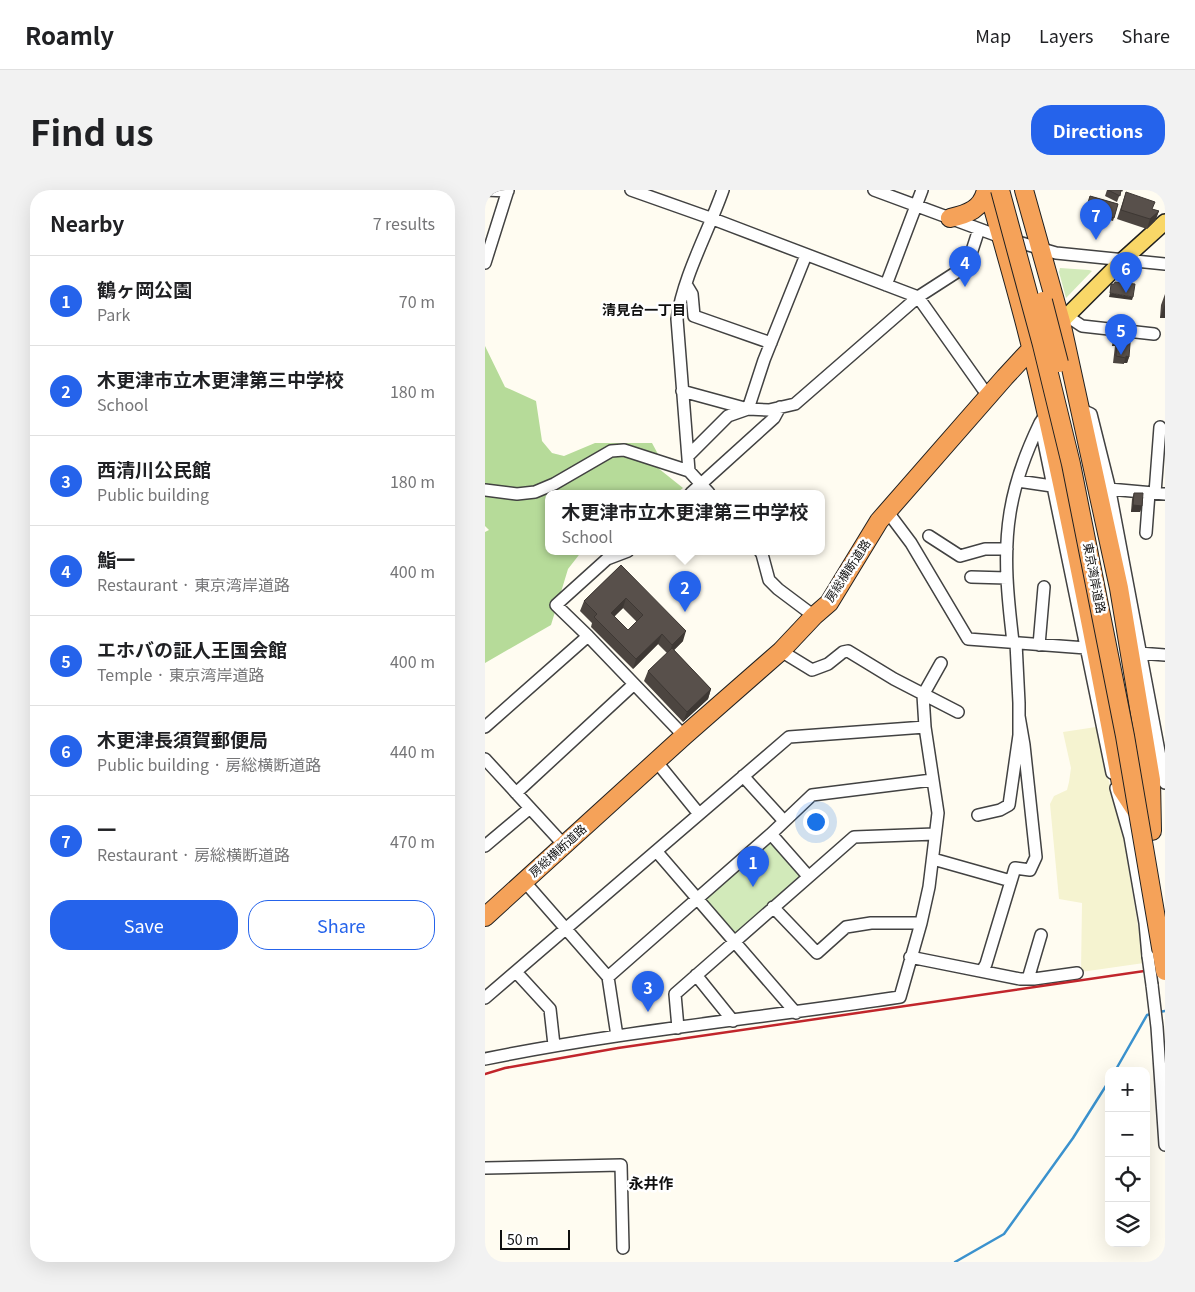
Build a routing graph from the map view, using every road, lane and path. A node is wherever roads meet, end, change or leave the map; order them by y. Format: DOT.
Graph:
graph roads {
  1 [pos="485,190"];
  2 [pos="508,190"];
  3 [pos="631,190"];
  4 [pos="723,190"];
  5 [pos="873,190"];
  6 [pos="922,190"];
  7 [pos="987,190"];
  8 [pos="1000,190"];
  9 [pos="1013,190"];
  10 [pos="1024,190"];
  11 [pos="916,206"];
  12 [pos="950,218"];
  13 [pos="713,219"];
  14 [pos="1165,222"];
  15 [pos="979,228"];
  16 [pos="1001,237"];
  17 [pos="1039,248"];
  18 [pos="806,255"];
  19 [pos="486,257"];
  20 [pos="1123,259"];
  21 [pos="1165,264"];
  22 [pos="686,284"];
  23 [pos="886,285"];
  24 [pos="918,298"];
  25 [pos="1064,319"];
  26 [pos="1154,334"];
  27 [pos="771,343"];
  28 [pos="1031,349"];
  29 [pos="682,391"];
  30 [pos="988,396"];
  31 [pos="781,407"];
  32 [pos="748,409"];
  33 [pos="1080,409"];
  34 [pos="1043,419"];
  35 [pos="1160,427"];
  36 [pos="688,456"];
  37 [pos="689,471"];
  38 [pos="1017,481"];
  39 [pos="1052,486"];
  40 [pos="705,489"];
  41 [pos="1109,489"];
  42 [pos="485,490"];
  43 [pos="1156,493"];
  44 [pos="887,511"];
  45 [pos="1146,532"];
  46 [pos="929,536"];
  47 [pos="1007,549"];
  48 [pos="618,555"];
  49 [pos="762,555"];
  50 [pos="971,577"];
  51 [pos="1007,578"];
  52 [pos="1044,587"];
  53 [pos="814,616"];
  54 [pos="588,636"];
  55 [pos="1014,642"];
  56 [pos="1039,644"];
  57 [pos="1086,648"];
  58 [pos="781,651"];
  59 [pos="1139,653"];
  60 [pos="1165,655"];
  61 [pos="941,663"];
  62 [pos="634,684"];
  63 [pos="923,695"];
  64 [pos="958,712"];
  65 [pos="1019,716"];
  66 [pos="485,727"];
  67 [pos="925,727"];
  68 [pos="684,736"];
  69 [pos="485,759"];
  70 [pos="656,761"];
  71 [pos="743,776"];
  72 [pos="932,780"];
  73 [pos="1165,784"];
  74 [pos="516,793"];
  75 [pos="530,808"];
  76 [pos="1137,812"];
  77 [pos="699,814"];
  78 [pos="978,815"];
  79 [pos="784,822"];
  80 [pos="1152,831"];
  81 [pos="771,834"];
  82 [pos="935,834"];
  83 [pos="564,845"];
  84 [pos="485,846"];
  85 [pos="657,852"];
  86 [pos="933,859"];
  87 [pos="808,876"];
  88 [pos="525,881"];
  89 [pos="1011,881"];
  90 [pos="697,898"];
  91 [pos="1165,905"];
  92 [pos="773,908"];
  93 [pos="485,917"];
  94 [pos="921,924"];
  95 [pos="565,930"];
  96 [pos="1041,935"];
  97 [pos="734,942"];
  98 [pos="910,957"];
  99 [pos="982,971"];
  100 [pos="1165,971"];
  101 [pos="516,972"];
  102 [pos="1077,973"];
  103 [pos="696,975"];
  104 [pos="608,977"];
  105 [pos="1028,979"];
  106 [pos="485,998"];
  107 [pos="796,1013"];
  108 [pos="733,1021"];
  109 [pos="678,1028"];
  110 [pos="617,1036"];
  111 [pos="554,1045"];
  112 [pos="485,1059"];
  113 [pos="1165,1145"];
  114 [pos="485,1168"];
  115 [pos="623,1248"];
  1 -- 2 [label="street"];
  2 -- 19 [label="street"];
  3 -- 13 [label="street"];
  4 -- 13 [label="street"];
  5 -- 11 [label="street"];
  6 -- 11 [label="street"];
  7 -- 12 [label="highway"];
  7 -- 16 [label="highway"];
  8 -- 76 [label="highway, 東京湾岸道路, bridge"];
  9 -- 80 [label="highway, 東京湾岸道路, bridge"];
  10 -- 17 [label="highway"];
  11 -- 12 [label="street"];
  11 -- 23 [label="street"];
  12 -- 15 [label="street"];
  13 -- 18 [label="street"];
  13 -- 22 [label="street"];
  14 -- 20 [label="main road, 房総横断道路"];
  15 -- 16 [label="street"];
  15 -- 24 [label="street"];
  16 -- 17 [label="street"];
  16 -- 28 [label="highway"];
  17 -- 20 [label="street"];
  17 -- 25 [label="highway"];
  18 -- 23 [label="street"];
  18 -- 27 [label="street"];
  20 -- 21 [label="street"];
  20 -- 25 [label="main road, 房総横断道路"];
  22 -- 27 [label="street"];
  22 -- 29 [label="street"];
  23 -- 24 [label="street"];
  24 -- 30 [label="street"];
  24 -- 31 [label="street"];
  25 -- 26 [label="street"];
  25 -- 28 [label="highway, 房総横断道路"];
  25 -- 33 [label="highway"];
  27 -- 32 [label="street"];
  28 -- 30 [label="highway, 房総横断道路"];
  28 -- 34 [label="highway"];
  29 -- 32 [label="street"];
  29 -- 36 [label="street"];
  30 -- 44 [label="highway, 房総横断道路"];
  31 -- 32 [label="street"];
  31 -- 40 [label="street"];
  32 -- 36 [label="street"];
  33 -- 41 [label="street"];
  33 -- 80 [label="highway"];
  34 -- 38 [label="street"];
  34 -- 39 [label="street"];
  34 -- 76 [label="highway"];
  35 -- 43 [label="street"];
  36 -- 37 [label="street"];
  37 -- 40 [label="street"];
  37 -- 42 [label="street"];
  38 -- 39 [label="street"];
  38 -- 47 [label="street"];
  39 -- 57 [label="street"];
  41 -- 43 [label="street"];
  41 -- 59 [label="street"];
  43 -- 45 [label="street"];
  44 -- 53 [label="highway, 房総横断道路"];
  44 -- 55 [label="street"];
  46 -- 47 [label="street"];
  47 -- 51 [label="street"];
  48 -- 54 [label="street"];
  49 -- 53 [label="street"];
  50 -- 51 [label="street"];
  51 -- 55 [label="street"];
  52 -- 56 [label="street"];
  53 -- 58 [label="highway, 房総横断道路"];
  54 -- 62 [label="street"];
  54 -- 66 [label="street"];
  55 -- 56 [label="street"];
  55 -- 65 [label="street"];
  56 -- 57 [label="street"];
  57 -- 113 [label="street, bridge"];
  58 -- 63 [label="street"];
  58 -- 68 [label="highway, 房総横断道路"];
  59 -- 60 [label="street"];
  59 -- 73 [label="street"];
  61 -- 63 [label="street"];
  62 -- 68 [label="street"];
  62 -- 74 [label="street"];
  63 -- 64 [label="street"];
  63 -- 67 [label="street"];
  65 -- 78 [label="street"];
  65 -- 89 [label="street"];
  67 -- 71 [label="street"];
  67 -- 72 [label="street"];
  68 -- 70 [label="highway, 房総横断道路"];
  69 -- 74 [label="street"];
  70 -- 77 [label="street"];
  70 -- 83 [label="highway, 房総横断道路"];
  71 -- 77 [label="street"];
  71 -- 79 [label="street"];
  72 -- 79 [label="street"];
  72 -- 82 [label="street"];
  74 -- 75 [label="street"];
  75 -- 83 [label="street"];
  75 -- 84 [label="street"];
  76 -- 100 [label="highway, 東京湾岸道路, bridge"];
  77 -- 85 [label="street"];
  79 -- 81 [label="street"];
  80 -- 91 [label="highway, 東京湾岸道路"];
  81 -- 87 [label="street"];
  81 -- 90 [label="street"];
  82 -- 86 [label="street"];
  82 -- 87 [label="street"];
  83 -- 88 [label="highway, 房総横断道路"];
  85 -- 90 [label="street"];
  85 -- 95 [label="street"];
  86 -- 89 [label="street"];
  86 -- 94 [label="street"];
  87 -- 92 [label="street"];
  88 -- 93 [label="highway, 房総横断道路"];
  88 -- 95 [label="street"];
  89 -- 99 [label="street"];
  90 -- 97 [label="street"];
  90 -- 104 [label="street"];
  92 -- 94 [label="street"];
  92 -- 97 [label="street"];
  94 -- 98 [label="street"];
  95 -- 101 [label="street"];
  95 -- 104 [label="street"];
  96 -- 105 [label="street"];
  97 -- 103 [label="street"];
  97 -- 107 [label="street"];
  98 -- 99 [label="street"];
  98 -- 107 [label="street"];
  99 -- 105 [label="street"];
  101 -- 106 [label="street"];
  101 -- 111 [label="street"];
  102 -- 105 [label="street"];
  103 -- 108 [label="street"];
  103 -- 109 [label="street"];
  104 -- 110 [label="street"];
  107 -- 108 [label="street"];
  108 -- 109 [label="street"];
  109 -- 110 [label="street"];
  110 -- 111 [label="street"];
  111 -- 112 [label="street"];
  114 -- 115 [label="street"];
}
